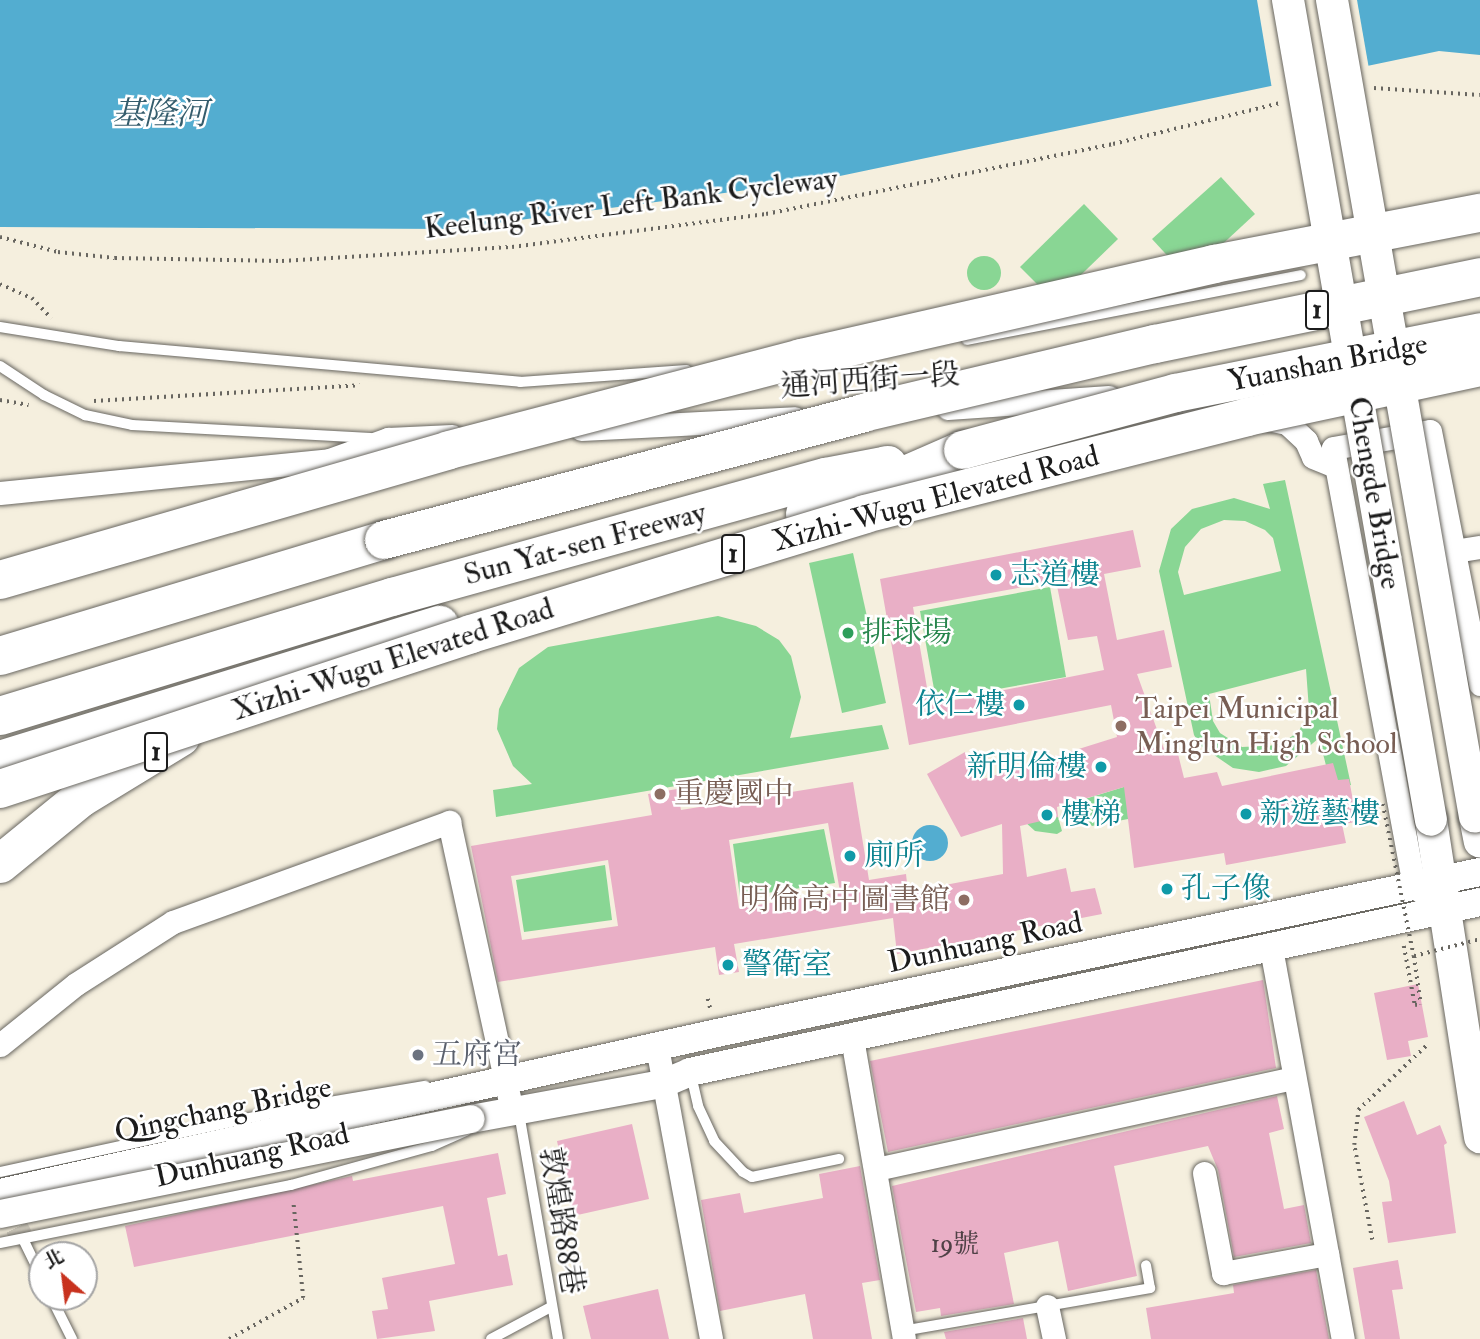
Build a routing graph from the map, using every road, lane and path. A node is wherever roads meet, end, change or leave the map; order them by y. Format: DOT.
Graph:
graph roads {
  1 [pos="1288,0"];
  2 [pos="1332,0"];
  3 [pos="1364,87"];
  4 [pos="1429,91"];
  5 [pos="1480,96"];
  6 [pos="1425,97"];
  7 [pos="1282,102"];
  8 [pos="1212,119"];
  9 [pos="1217,124"];
  10 [pos="1480,213"];
  11 [pos="0,237"];
  12 [pos="1301,275"];
  13 [pos="1480,277"];
  14 [pos="0,284"];
  15 [pos="0,327"];
  16 [pos="1480,332"];
  17 [pos="68,338"];
  18 [pos="955,342"];
  19 [pos="1155,344"];
  20 [pos="884,354"];
  21 [pos="1283,364"];
  22 [pos="0,366"];
  23 [pos="1480,367"];
  24 [pos="372,369"];
  25 [pos="1164,394"];
  26 [pos="85,415"];
  27 [pos="388,439"];
  28 [pos="962,450"];
  29 [pos="1335,466"];
  30 [pos="0,493"];
  31 [pos="1480,547"];
  32 [pos="1454,551"];
  33 [pos="0,580"];
  34 [pos="0,656"];
  35 [pos="324,660"];
  36 [pos="1480,684"];
  37 [pos="0,716"];
  38 [pos="0,760"];
  39 [pos="0,789"];
  40 [pos="1383,804"];
  41 [pos="1477,829"];
  42 [pos="0,864"];
  43 [pos="1480,872"];
  44 [pos="1433,892"];
  45 [pos="1480,902"];
  46 [pos="1480,939"];
  47 [pos="1404,946"];
  48 [pos="1271,948"];
  49 [pos="1414,956"];
  50 [pos="852,1038"];
  51 [pos="0,1045"];
  52 [pos="1427,1045"];
  53 [pos="657,1047"];
  54 [pos="690,1072"];
  55 [pos="1294,1078"];
  56 [pos="505,1080"];
  57 [pos="663,1084"];
  58 [pos="460,1093"];
  59 [pos="515,1111"];
  60 [pos="471,1119"];
  61 [pos="1480,1137"];
  62 [pos="839,1159"];
  63 [pos="876,1169"];
  64 [pos="0,1172"];
  65 [pos="1205,1173"];
  66 [pos="291,1185"];
  67 [pos="0,1193"];
  68 [pos="0,1214"];
  69 [pos="23,1239"];
  70 [pos="1372,1240"];
  71 [pos="0,1243"];
  72 [pos="28,1249"];
  73 [pos="1327,1254"];
  74 [pos="1146,1265"];
  75 [pos="1047,1306"];
  76 [pos="549,1308"];
  77 [pos="58,1311"];
  78 [pos="903,1335"];
  79 [pos="72,1339"];
  80 [pos="229,1339"];
  81 [pos="491,1339"];
  82 [pos="558,1339"];
  83 [pos="711,1339"];
  84 [pos="1054,1339"];
  85 [pos="1343,1339"];
  1 -- 44 [label="main road, Chengde Bridge, bridge"];
  2 -- 41 [label="main road, Chengde Bridge, bridge"];
  3 -- 4 [label="path"];
  4 -- 5 [label="path"];
  4 -- 6 [label="path"];
  7 -- 8 [label="path, Keelung River Left Bank Cycleway"];
  8 -- 9 [label="path"];
  8 -- 11 [label="path, Keelung River Left Bank Cycleway"];
  10 -- 33 [label="highway, 1, bridge"];
  12 -- 18 [label="lane"];
  13 -- 19 [label="highway, Yuanshan Bridge / 1, bridge"];
  14 -- 17 [label="path"];
  15 -- 17 [label="lane"];
  16 -- 25 [label="highway, Yuanshan Bridge / 1, bridge"];
  17 -- 24 [label="lane"];
  19 -- 34 [label="highway, Sun Yat-sen Freeway / 1, bridge"];
  20 -- 24 [label="lane"];
  21 -- 25 [label="lane"];
  22 -- 26 [label="lane"];
  23 -- 39 [label="highway, Xizhi-Wugu Elevated Road / 1, bridge"];
  24 -- 26 [label="path"];
  25 -- 27 [label="street, 通河西街一段"];
  25 -- 28 [label="highway, Sun Yat-sen Freeway / 1, bridge"];
  25 -- 29 [label="street, 通河西街一段"];
  26 -- 27 [label="lane"];
  27 -- 30 [label="street, 通河西街一段"];
  28 -- 35 [label="highway, 1"];
  28 -- 37 [label="highway, Sun Yat-sen Freeway / 1"];
  29 -- 32 [label="street"];
  29 -- 44 [label="street"];
  31 -- 32 [label="street"];
  32 -- 36 [label="street"];
  35 -- 38 [label="highway, 1"];
  35 -- 42 [label="highway, 1"];
  40 -- 49 [label="path, bridge"];
  43 -- 44 [label="street, Dunhuang Road"];
  44 -- 45 [label="street, Dunhuang Road"];
  44 -- 48 [label="street, Dunhuang Road"];
  44 -- 53 [label="street, Dunhuang Road"];
  44 -- 61 [label="main road, Chengde Bridge"];
  46 -- 49 [label="path, bridge"];
  47 -- 49 [label="path"];
  48 -- 50 [label="street, Dunhuang Road"];
  48 -- 55 [label="street"];
  50 -- 54 [label="street, Dunhuang Road"];
  50 -- 63 [label="street"];
  51 -- 56 [label="street"];
  52 -- 70 [label="path"];
  53 -- 56 [label="street, Dunhuang Road"];
  53 -- 57 [label="street"];
  54 -- 57 [label="street, Dunhuang Road"];
  54 -- 62 [label="lane"];
  55 -- 63 [label="street"];
  55 -- 73 [label="street"];
  56 -- 58 [label="street, Dunhuang Road"];
  56 -- 59 [label="street"];
  56 -- 64 [label="lane, Dunhuang Road"];
  57 -- 59 [label="street, Dunhuang Road"];
  57 -- 83 [label="street"];
  58 -- 67 [label="street, Qingchang Bridge"];
  59 -- 60 [label="street, Dunhuang Road"];
  59 -- 66 [label="lane, Dunhuang Road"];
  59 -- 76 [label="lane, 敦煌路88巷"];
  60 -- 68 [label="street, Qingchang Bridge, bridge"];
  63 -- 78 [label="street"];
  65 -- 73 [label="street"];
  66 -- 69 [label="lane, Dunhuang Road"];
  66 -- 80 [label="path"];
  69 -- 71 [label="lane, Dunhuang Road"];
  69 -- 72 [label="lane"];
  73 -- 85 [label="street"];
  74 -- 75 [label="lane"];
  75 -- 78 [label="lane"];
  75 -- 84 [label="street"];
  76 -- 81 [label="lane"];
  76 -- 82 [label="lane, 敦煌路88巷"];
  77 -- 79 [label="lane"];
}
